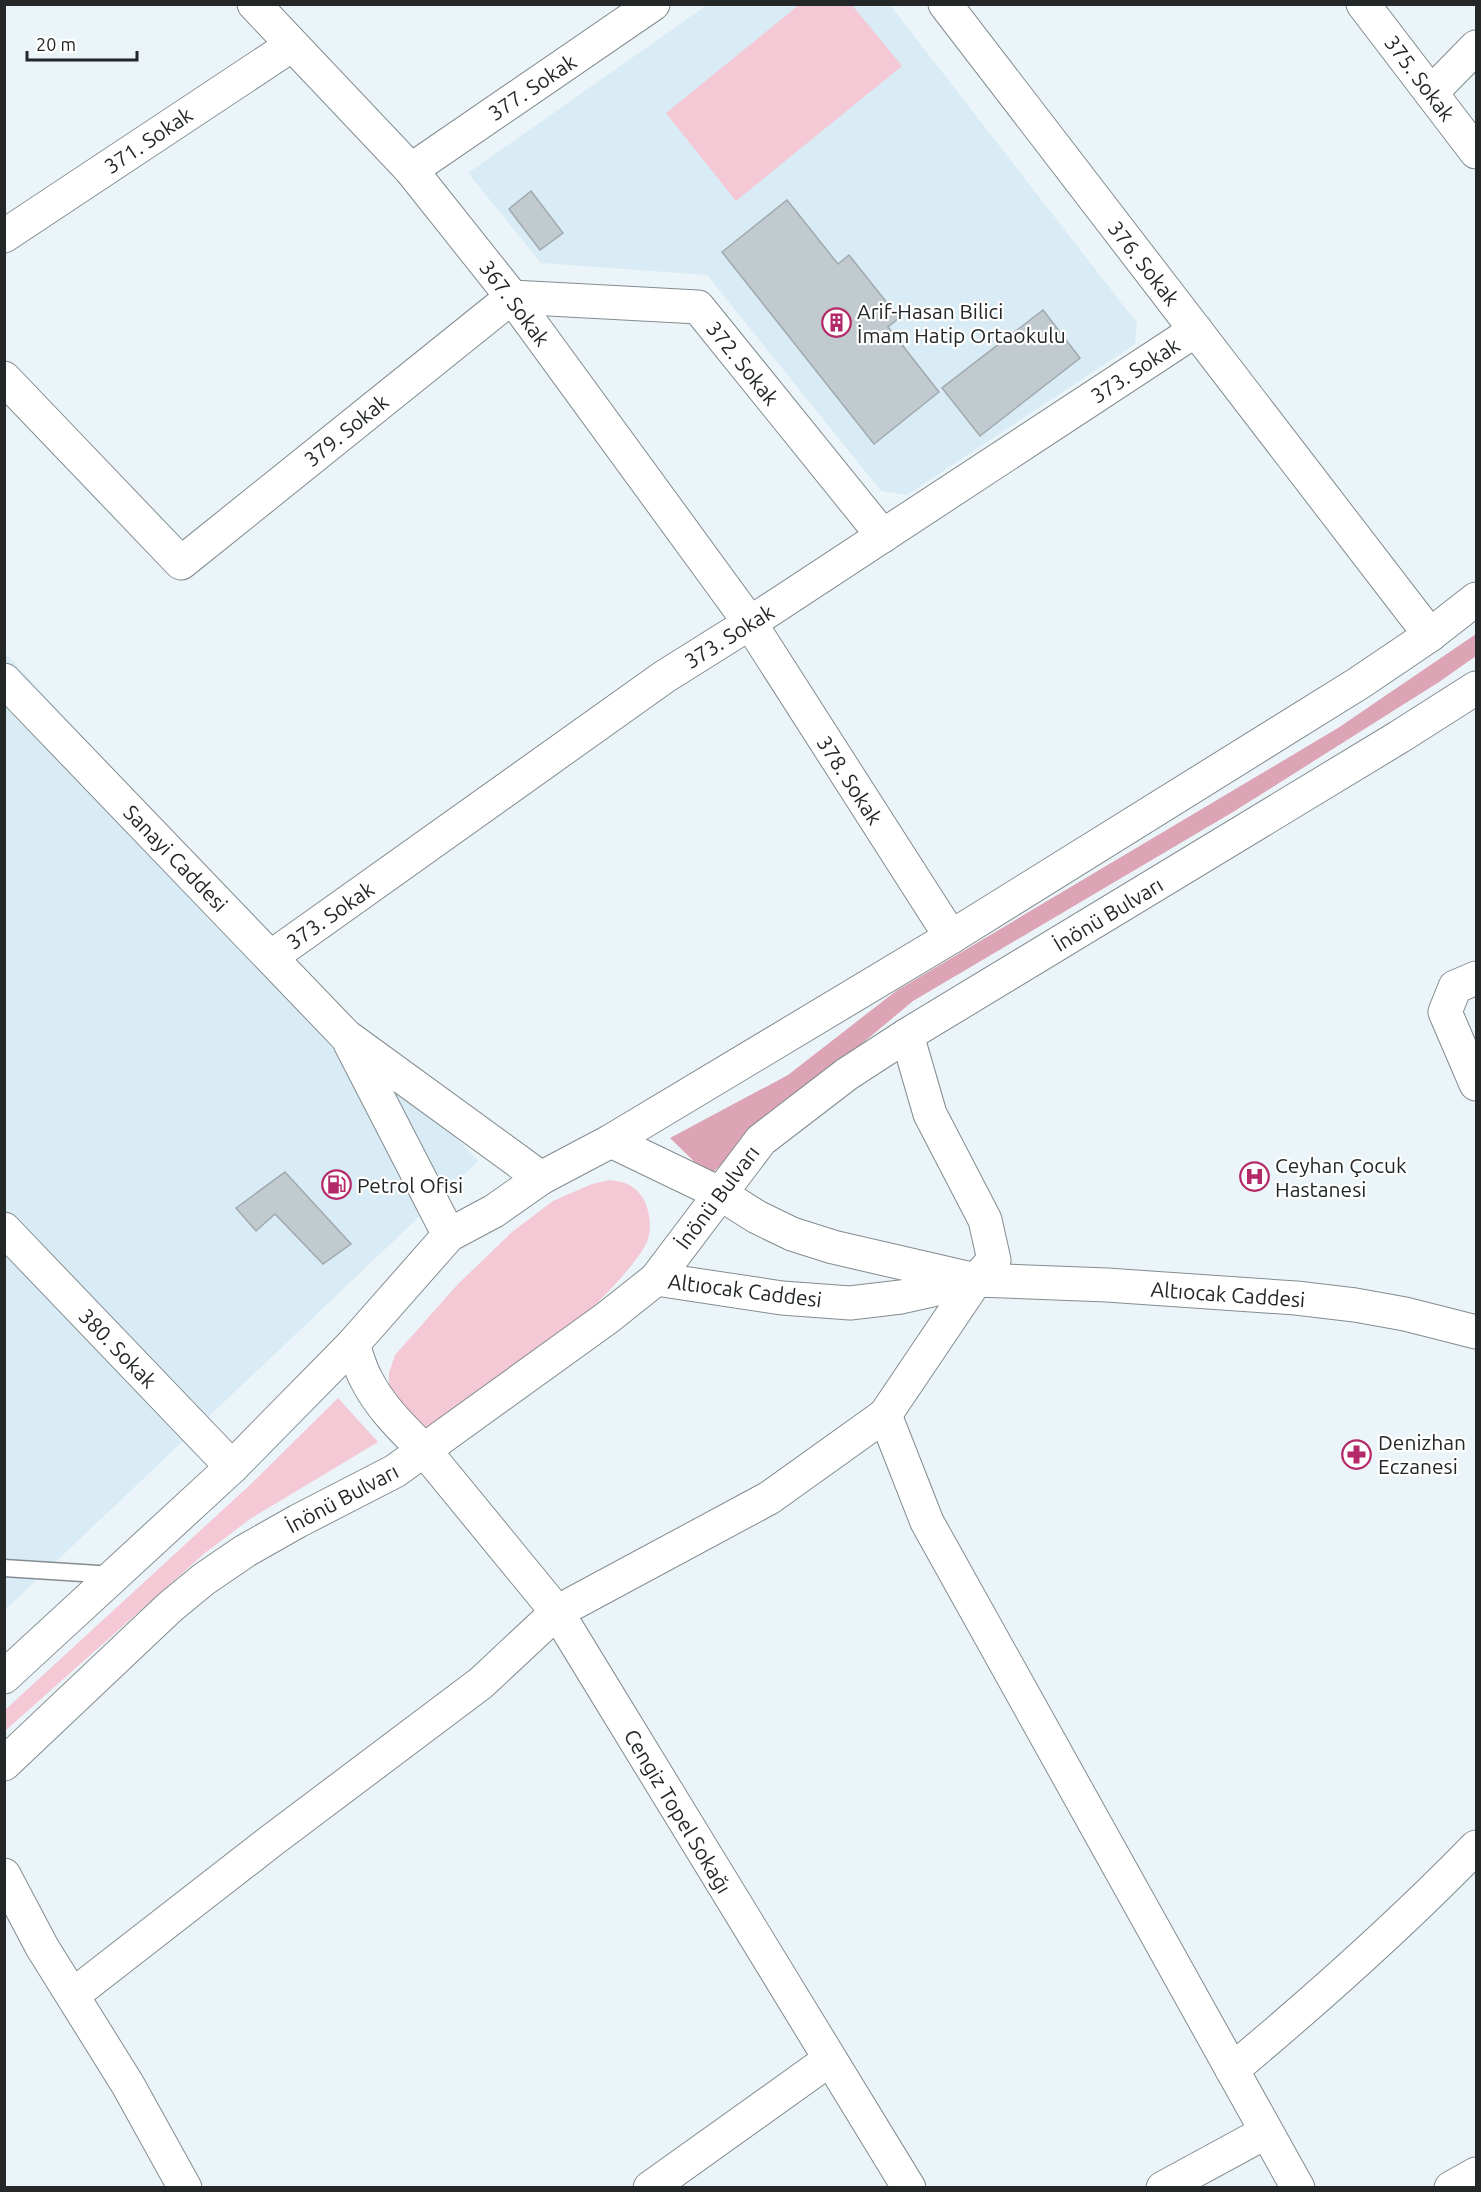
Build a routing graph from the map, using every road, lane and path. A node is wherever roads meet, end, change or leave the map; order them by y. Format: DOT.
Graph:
graph roads {
  1 [pos="254,4"];
  2 [pos="653,4"];
  3 [pos="945,4"];
  4 [pos="1364,4"];
  5 [pos="292,45"];
  6 [pos="1476,46"];
  7 [pos="1431,93"];
  8 [pos="1476,152"];
  9 [pos="411,170"];
  10 [pos="4,236"];
  11 [pos="512,297"];
  12 [pos="1196,330"];
  13 [pos="4,378"];
  14 [pos="883,536"];
  15 [pos="1476,599"];
  16 [pos="750,623"];
  17 [pos="1430,635"];
  18 [pos="4,680"];
  19 [pos="1476,688"];
  20 [pos="951,937"];
  21 [pos="271,957"];
  22 [pos="1476,978"];
  23 [pos="908,1035"];
  24 [pos="346,1036"];
  25 [pos="1476,1083"];
  26 [pos="611,1141"];
  27 [pos="541,1178"];
  28 [pos="719,1193"];
  29 [pos="4,1229"];
  30 [pos="449,1235"];
  31 [pos="656,1279"];
  32 [pos="976,1280"];
  33 [pos="1476,1332"];
  34 [pos="353,1344"];
  35 [pos="885,1415"];
  36 [pos="425,1451"];
  37 [pos="232,1467"];
  38 [pos="4,1568"];
  39 [pos="115,1575"];
  40 [pos="557,1612"];
  41 [pos="4,1677"];
  42 [pos="4,1764"];
  43 [pos="1476,1847"];
  44 [pos="4,1875"];
  45 [pos="73,1995"];
  46 [pos="830,2060"];
  47 [pos="1232,2070"];
  48 [pos="1266,2132"];
  49 [pos="1476,2174"];
  50 [pos="185,2187"];
  51 [pos="650,2187"];
  52 [pos="909,2187"];
  53 [pos="1163,2187"];
  54 [pos="1298,2187"];
  55 [pos="1451,2187"];
  1 -- 5 [label="street, 367. Sokak"];
  2 -- 9 [label="street, 377. Sokak"];
  3 -- 12 [label="street, 376. Sokak"];
  4 -- 7 [label="street, 375. Sokak"];
  5 -- 9 [label="street, 367. Sokak"];
  5 -- 10 [label="street, 371. Sokak"];
  6 -- 7 [label="street"];
  7 -- 8 [label="street, 375. Sokak"];
  9 -- 11 [label="street, 367. Sokak"];
  11 -- 13 [label="street, 379. Sokak"];
  11 -- 14 [label="street, 372. Sokak"];
  11 -- 16 [label="street, 367. Sokak"];
  12 -- 14 [label="street, 373. Sokak"];
  12 -- 17 [label="street, 376. Sokak"];
  14 -- 16 [label="street, 373. Sokak"];
  15 -- 17 [label="street"];
  16 -- 20 [label="street, 378. Sokak"];
  16 -- 21 [label="street, 373. Sokak"];
  17 -- 20 [label="street"];
  18 -- 21 [label="street, Sanayi Caddesi"];
  19 -- 23 [label="street, İnönü Bulvarı"];
  20 -- 26 [label="street"];
  21 -- 24 [label="street, Sanayi Caddesi"];
  22 -- 25 [label="street"];
  23 -- 28 [label="street, İnönü Bulvarı"];
  23 -- 32 [label="street"];
  24 -- 27 [label="street, Sanayi Caddesi"];
  24 -- 30 [label="street, Sanayi Caddesi"];
  26 -- 27 [label="street"];
  26 -- 28 [label="street, Altıocak Caddesi"];
  27 -- 30 [label="street"];
  28 -- 31 [label="street, İnönü Bulvarı"];
  28 -- 32 [label="street, Altıocak Caddesi"];
  29 -- 37 [label="street, 380. Sokak"];
  30 -- 34 [label="street"];
  31 -- 32 [label="street, Altıocak Caddesi"];
  31 -- 36 [label="street, İnönü Bulvarı"];
  32 -- 33 [label="street, Altıocak Caddesi"];
  32 -- 35 [label="street"];
  34 -- 36 [label="street, Cengiz Topel Sokağı"];
  34 -- 37 [label="street"];
  35 -- 40 [label="street"];
  35 -- 47 [label="street"];
  36 -- 40 [label="street, Cengiz Topel Sokağı"];
  36 -- 42 [label="street, İnönü Bulvarı"];
  37 -- 39 [label="street"];
  38 -- 39 [label="lane"];
  39 -- 41 [label="street"];
  40 -- 45 [label="street"];
  40 -- 46 [label="street, Cengiz Topel Sokağı"];
  43 -- 47 [label="street"];
  44 -- 45 [label="street"];
  45 -- 50 [label="street"];
  46 -- 51 [label="street"];
  46 -- 52 [label="street, Cengiz Topel Sokağı"];
  47 -- 48 [label="street"];
  48 -- 53 [label="street"];
  48 -- 54 [label="street"];
  49 -- 55 [label="street"];
}
